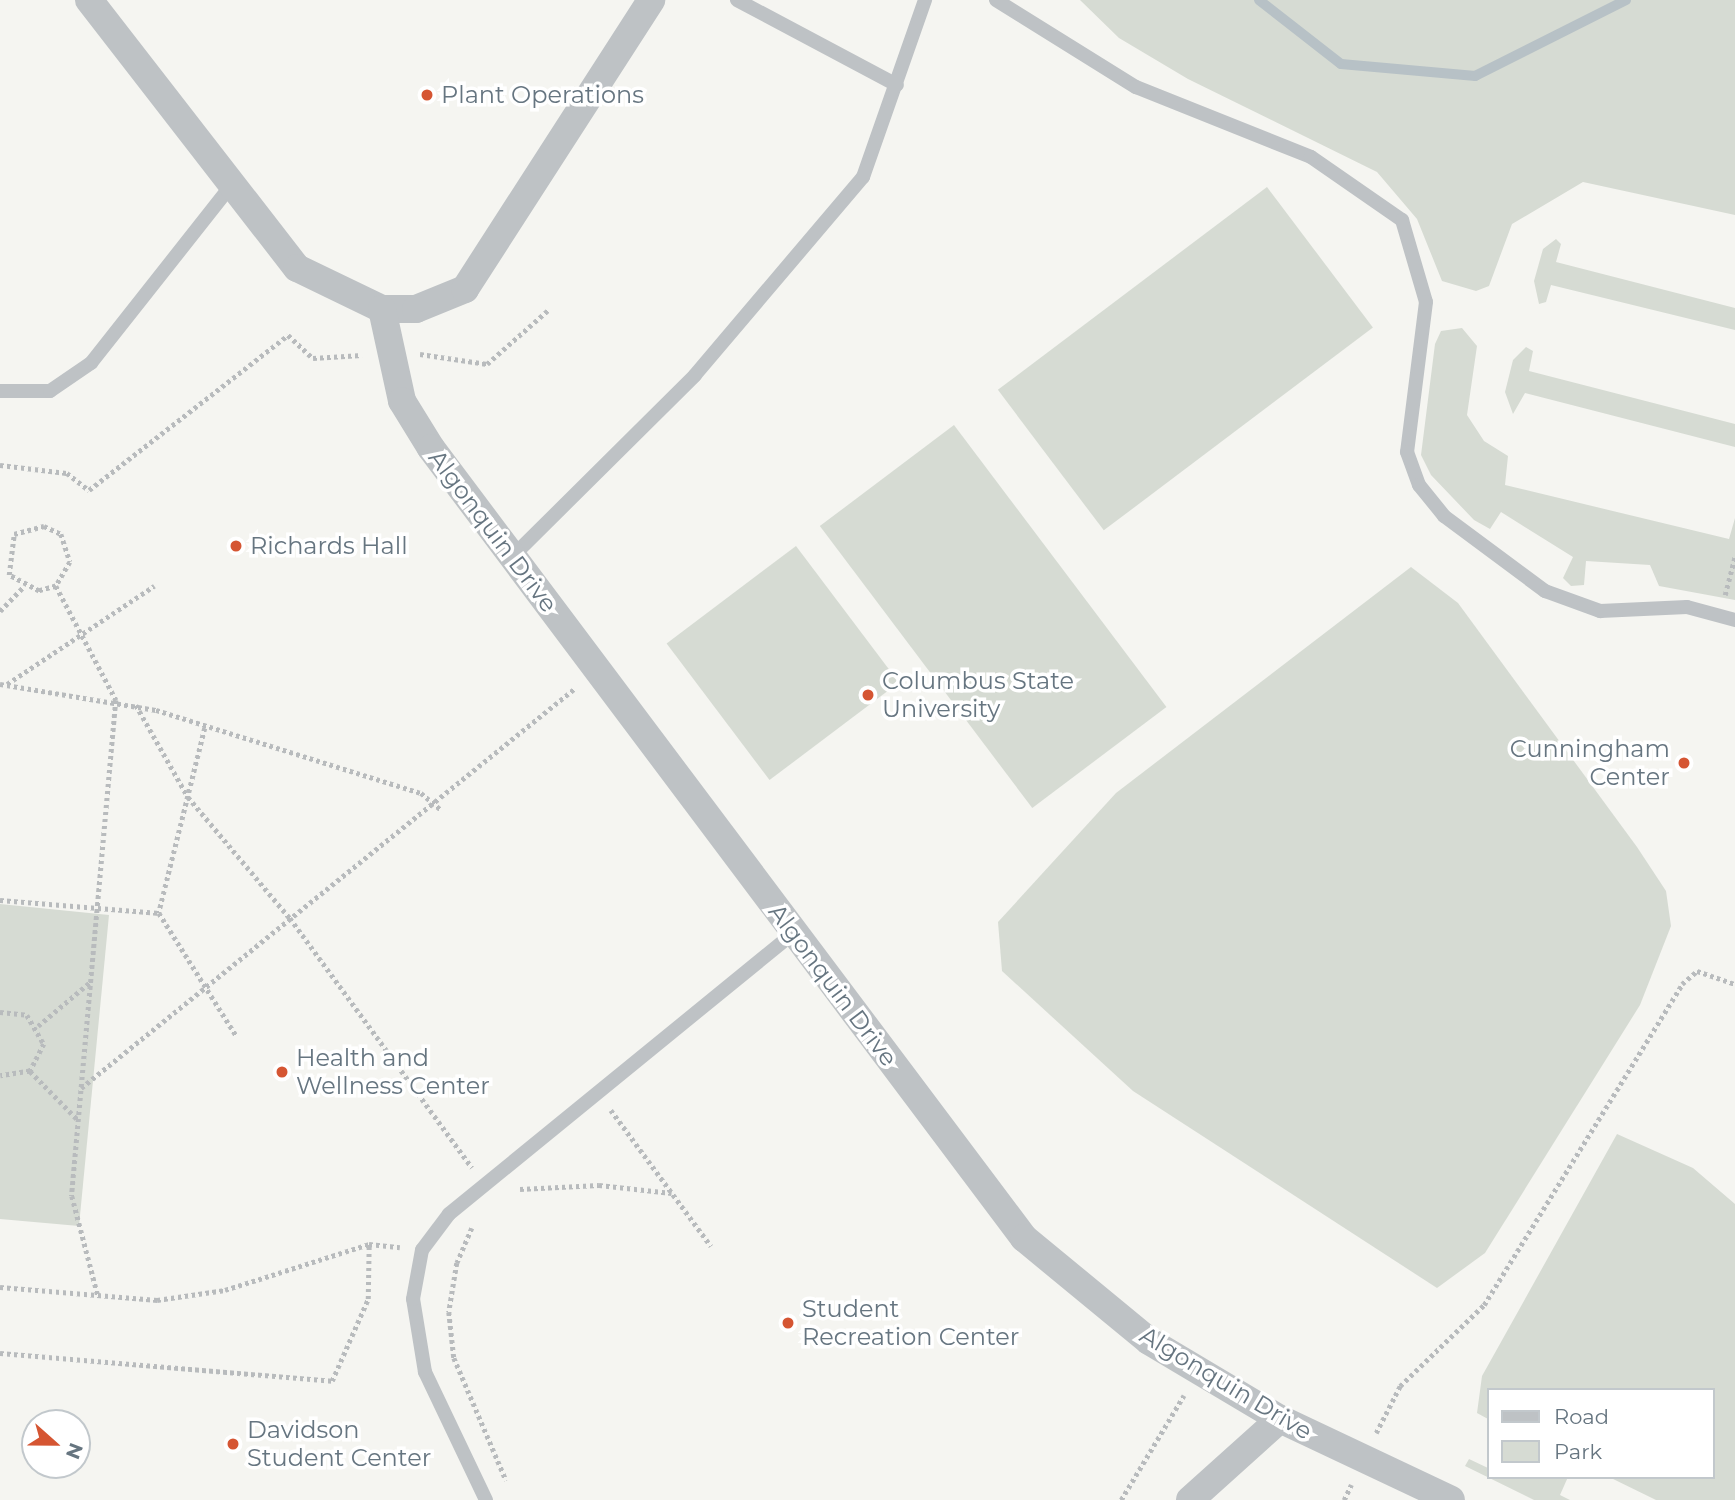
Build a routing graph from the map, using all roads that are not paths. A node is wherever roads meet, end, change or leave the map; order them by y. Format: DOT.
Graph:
graph roads {
  1 [pos="89,0"];
  2 [pos="651,0"];
  3 [pos="737,0"];
  4 [pos="925,0"];
  5 [pos="996,0"];
  6 [pos="897,85"];
  7 [pos="230,187"];
  8 [pos="382,309"];
  9 [pos="0,391"];
  10 [pos="512,557"];
  11 [pos="1735,620"];
  12 [pos="794,933"];
  13 [pos="1280,1419"];
  14 [pos="486,1500"];
  15 [pos="1190,1500"];
  16 [pos="1451,1500"];
  1 -- 7 [label="street"];
  2 -- 8 [label="street"];
  3 -- 6 [label="lane"];
  4 -- 6 [label="lane"];
  5 -- 11 [label="lane"];
  6 -- 10 [label="lane"];
  7 -- 8 [label="street"];
  7 -- 9 [label="lane"];
  8 -- 10 [label="street, Algonquin Drive"];
  10 -- 12 [label="street, Algonquin Drive"];
  12 -- 13 [label="street, Algonquin Drive"];
  12 -- 14 [label="lane"];
  13 -- 15 [label="street"];
  13 -- 16 [label="street, Algonquin Drive"];
}
